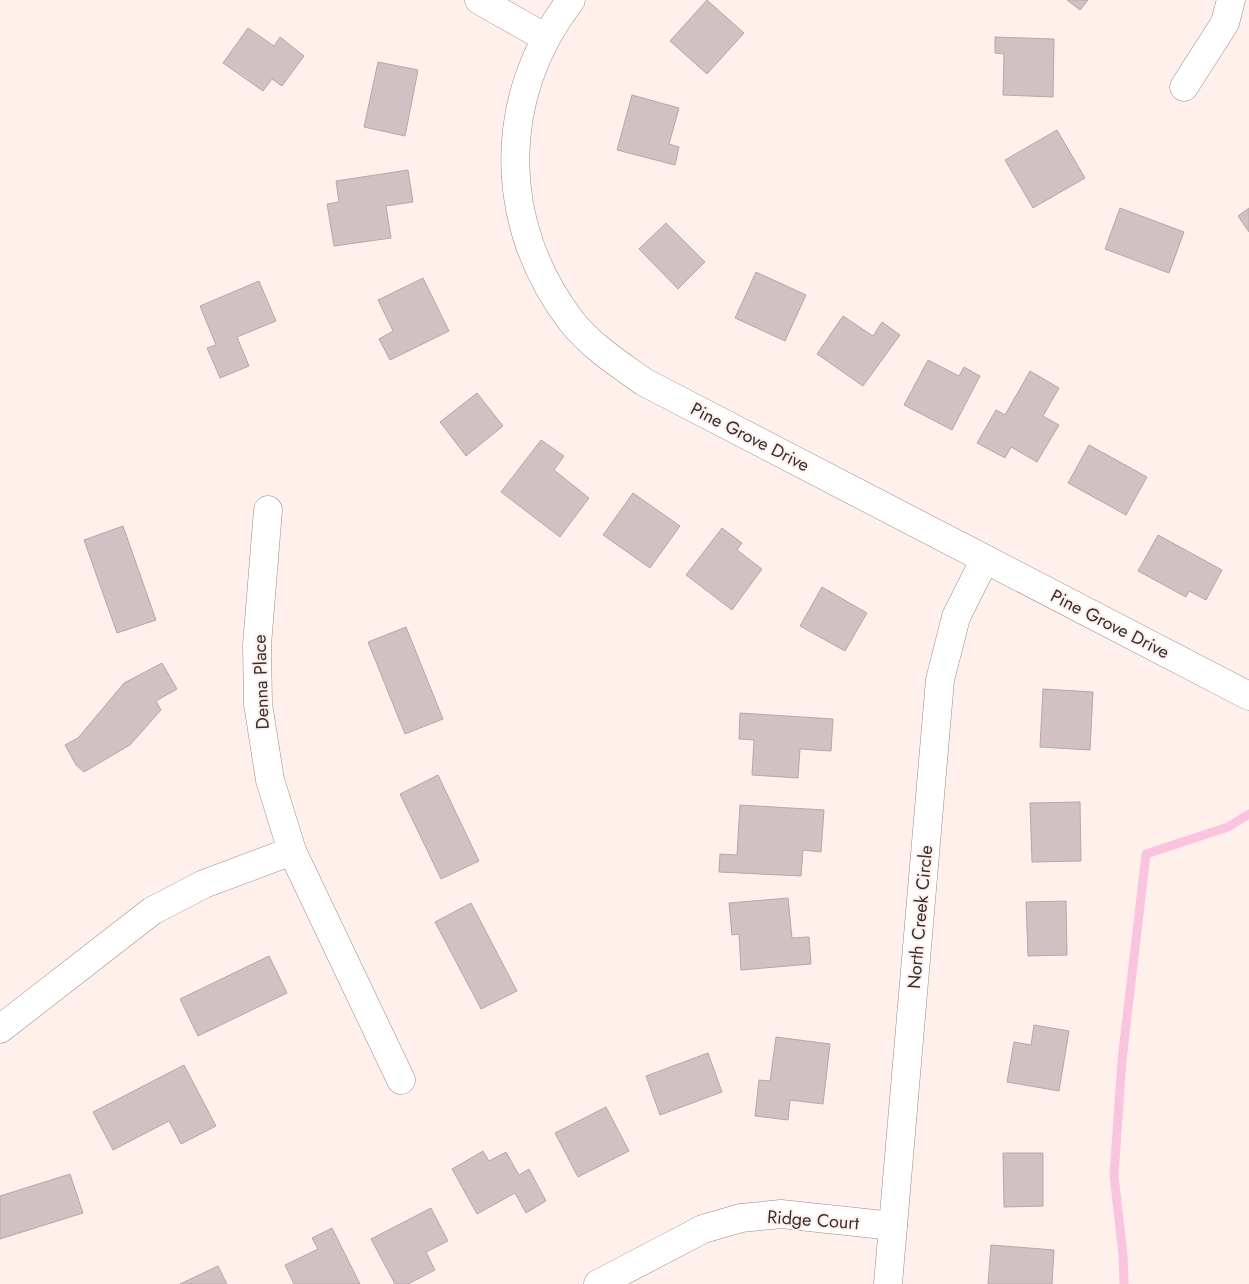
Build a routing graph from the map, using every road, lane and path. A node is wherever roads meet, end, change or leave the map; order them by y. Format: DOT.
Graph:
graph roads {
  1 [pos="479,0"];
  2 [pos="571,0"];
  3 [pos="1231,0"];
  4 [pos="546,38"];
  5 [pos="1184,87"];
  6 [pos="268,510"];
  7 [pos="985,559"];
  8 [pos="1249,696"];
  9 [pos="292,851"];
  10 [pos="0,1029"];
  11 [pos="400,1080"];
  12 [pos="893,1226"];
  13 [pos="598,1284"];
  14 [pos="888,1284"];
  1 -- 4 [label="street"];
  2 -- 4 [label="street, Pine Grove Drive"];
  3 -- 5 [label="street"];
  4 -- 7 [label="street, Pine Grove Drive"];
  6 -- 9 [label="street, Denna Place"];
  7 -- 8 [label="street, Pine Grove Drive"];
  7 -- 12 [label="street, North Creek Circle"];
  9 -- 10 [label="street"];
  9 -- 11 [label="street, Denna Place"];
  12 -- 13 [label="street, Ridge Court"];
  12 -- 14 [label="street, North Creek Circle"];
}
